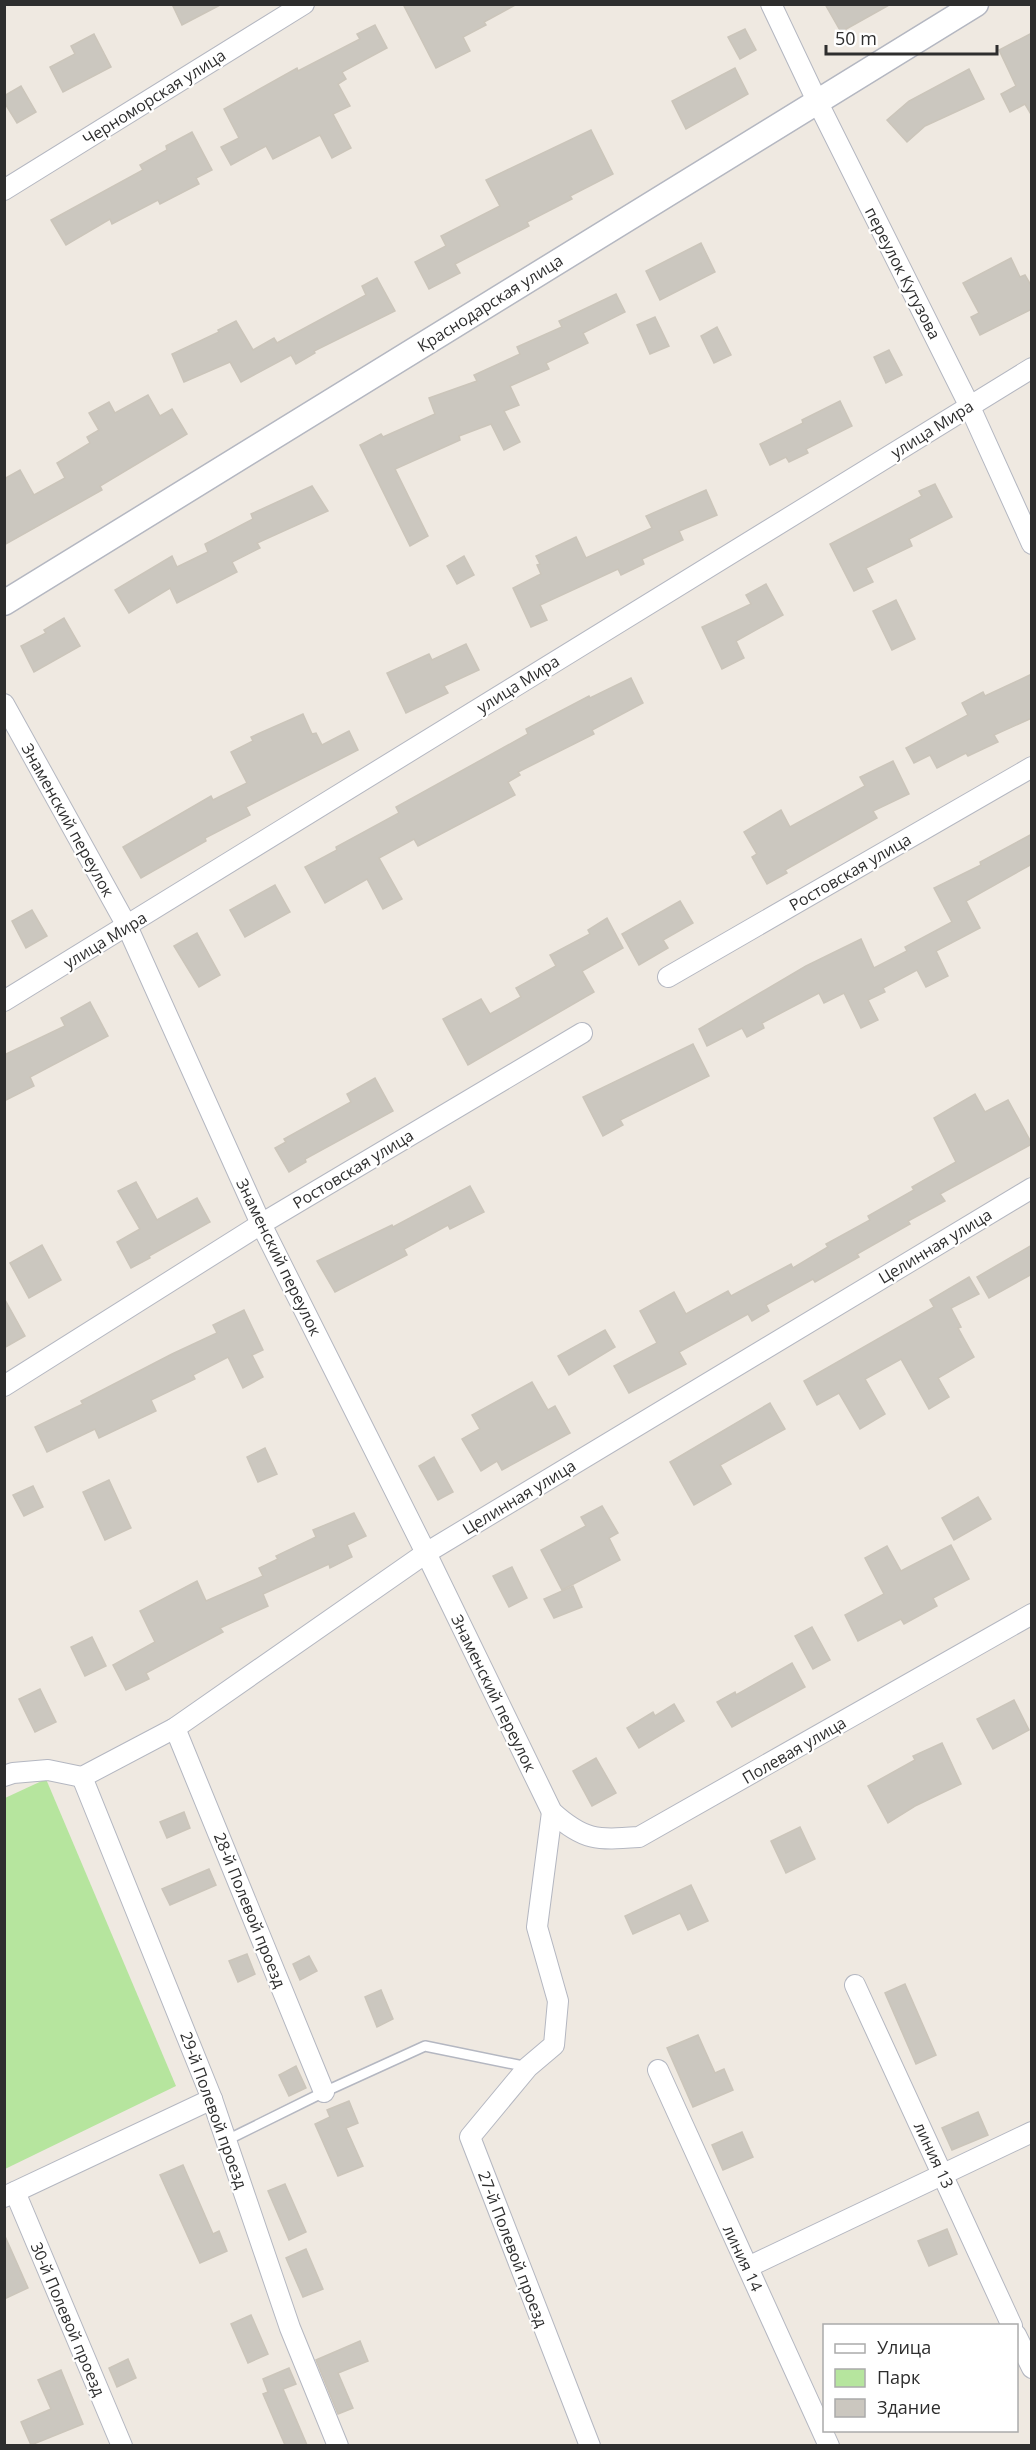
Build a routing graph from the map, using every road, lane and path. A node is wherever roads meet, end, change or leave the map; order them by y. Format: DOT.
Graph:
graph roads {
  1 [pos="304,4"];
  2 [pos="771,4"];
  3 [pos="976,4"];
  4 [pos="817,101"];
  5 [pos="4,190"];
  6 [pos="1032,368"];
  7 [pos="969,405"];
  8 [pos="1032,544"];
  9 [pos="4,603"];
  10 [pos="4,704"];
  11 [pos="1032,767"];
  12 [pos="127,926"];
  13 [pos="668,977"];
  14 [pos="4,1000"];
  15 [pos="582,1033"];
  16 [pos="1032,1188"];
  17 [pos="261,1224"];
  18 [pos="4,1386"];
  19 [pos="426,1553"];
  20 [pos="1032,1614"];
  21 [pos="175,1728"];
  22 [pos="4,1776"];
  23 [pos="82,1777"];
  24 [pos="552,1812"];
  25 [pos="855,1985"];
  26 [pos="528,2067"];
  27 [pos="658,2070"];
  28 [pos="324,2092"];
  29 [pos="212,2099"];
  30 [pos="1032,2132"];
  31 [pos="227,2140"];
  32 [pos="943,2174"];
  33 [pos="10,2195"];
  34 [pos="748,2267"];
  35 [pos="1012,2324"];
  36 [pos="1018,2337"];
  37 [pos="1032,2368"];
  38 [pos="823,2432"];
  39 [pos="122,2445"];
  40 [pos="338,2445"];
  41 [pos="590,2445"];
  1 -- 5 [label="street, Черноморская улица"];
  2 -- 4 [label="street, переулок Кутузова"];
  3 -- 4 [label="street, Краснодарская улица"];
  4 -- 7 [label="street, переулок Кутузова"];
  4 -- 9 [label="street, Краснодарская улица"];
  6 -- 7 [label="street, улица Мира"];
  7 -- 8 [label="street, переулок Кутузова"];
  7 -- 12 [label="street, улица Мира"];
  10 -- 12 [label="street, Знаменский переулок"];
  11 -- 13 [label="street, Ростовская улица"];
  12 -- 14 [label="street, улица Мира"];
  12 -- 17 [label="street, Знаменский переулок"];
  15 -- 17 [label="street, Ростовская улица"];
  16 -- 19 [label="street, Целинная улица"];
  17 -- 18 [label="street, Ростовская улица"];
  17 -- 19 [label="street, Знаменский переулок"];
  19 -- 21 [label="street, Целинная улица"];
  19 -- 24 [label="street, Знаменский переулок"];
  20 -- 24 [label="street, Полевая улица"];
  21 -- 23 [label="street, Целинная улица"];
  21 -- 28 [label="street, 28-й Полевой проезд"];
  22 -- 23 [label="street"];
  23 -- 29 [label="street, 29-й Полевой проезд"];
  24 -- 26 [label="street"];
  25 -- 32 [label="street, линия 13"];
  26 -- 28 [label="lane"];
  26 -- 41 [label="street, 27-й Полевой проезд"];
  27 -- 34 [label="street, линия 14"];
  28 -- 31 [label="lane"];
  29 -- 31 [label="street, 29-й Полевой проезд"];
  29 -- 33 [label="street"];
  30 -- 32 [label="street"];
  31 -- 40 [label="street, 29-й Полевой проезд"];
  32 -- 34 [label="street"];
  32 -- 35 [label="street, линия 13"];
  33 -- 39 [label="street, 30-й Полевой проезд"];
  34 -- 38 [label="street, линия 14"];
  36 -- 37 [label="street"];
}
